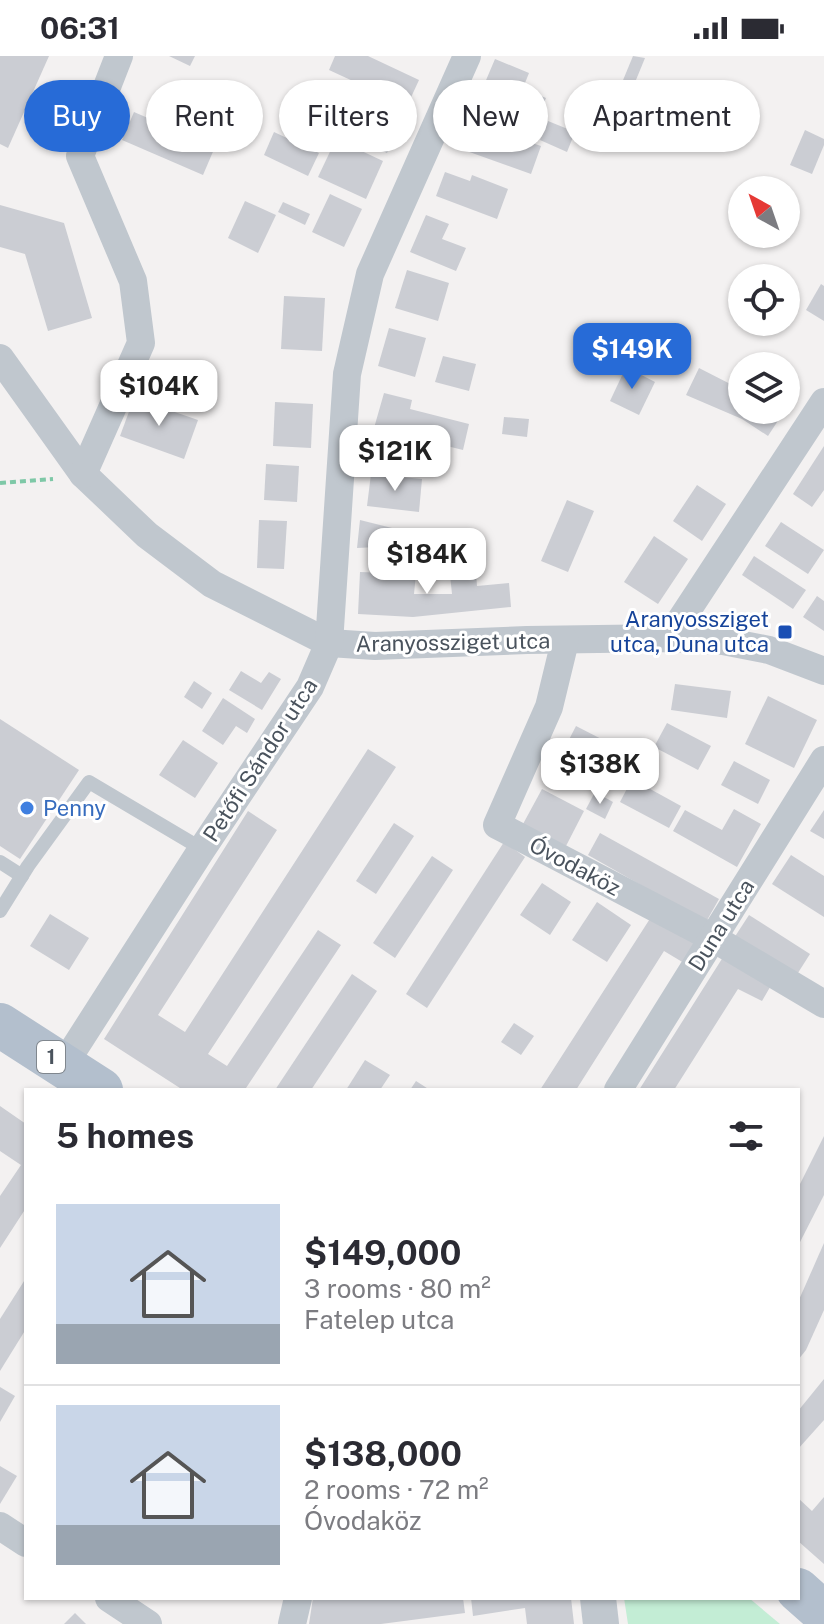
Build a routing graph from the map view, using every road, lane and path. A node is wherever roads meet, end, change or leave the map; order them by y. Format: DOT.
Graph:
graph roads {
  1 [pos="119,56"];
  2 [pos="467,56"];
  3 [pos="0,358"];
  4 [pos="824,402"];
  5 [pos="83,474"];
  6 [pos="669,638"];
  7 [pos="565,641"];
  8 [pos="329,643"];
  9 [pos="824,671"];
  10 [pos="824,760"];
  11 [pos="202,849"];
  12 [pos="0,862"];
  13 [pos="22,876"];
  14 [pos="0,911"];
  15 [pos="713,938"];
  16 [pos="824,1004"];
  17 [pos="0,1025"];
  18 [pos="63,1066"];
  19 [pos="98,1088"];
  20 [pos="619,1088"];
  21 [pos="0,1526"];
  22 [pos="24,1542"];
  23 [pos="800,1592"];
  24 [pos="112,1600"];
  25 [pos="298,1600"];
  26 [pos="598,1600"];
  27 [pos="824,1613"];
  28 [pos="148,1624"];
  29 [pos="292,1624"];
  30 [pos="601,1624"];
  1 -- 5 [label="street"];
  2 -- 8 [label="street, Petőfi Sándor utca"];
  3 -- 5 [label="street, Aranyossziget utca"];
  4 -- 6 [label="street"];
  5 -- 8 [label="street, Aranyossziget utca"];
  6 -- 7 [label="street, Aranyossziget utca"];
  6 -- 9 [label="street, Aranyossziget utca"];
  7 -- 8 [label="street, Aranyossziget utca"];
  7 -- 15 [label="street, Óvodaköz"];
  8 -- 11 [label="street, Petőfi Sándor utca"];
  10 -- 15 [label="street, Duna utca"];
  11 -- 13 [label="lane"];
  11 -- 18 [label="street, Petőfi Sándor utca"];
  12 -- 13 [label="lane"];
  13 -- 14 [label="lane"];
  15 -- 16 [label="street, Óvodaköz"];
  15 -- 20 [label="street, Duna utca"];
  17 -- 18 [label="main road, 1"];
  18 -- 19 [label="main road, 1"];
  21 -- 22 [label="street"];
  23 -- 27 [label="main road"];
  24 -- 28 [label="street"];
  25 -- 29 [label="street"];
  26 -- 30 [label="street"];
}
